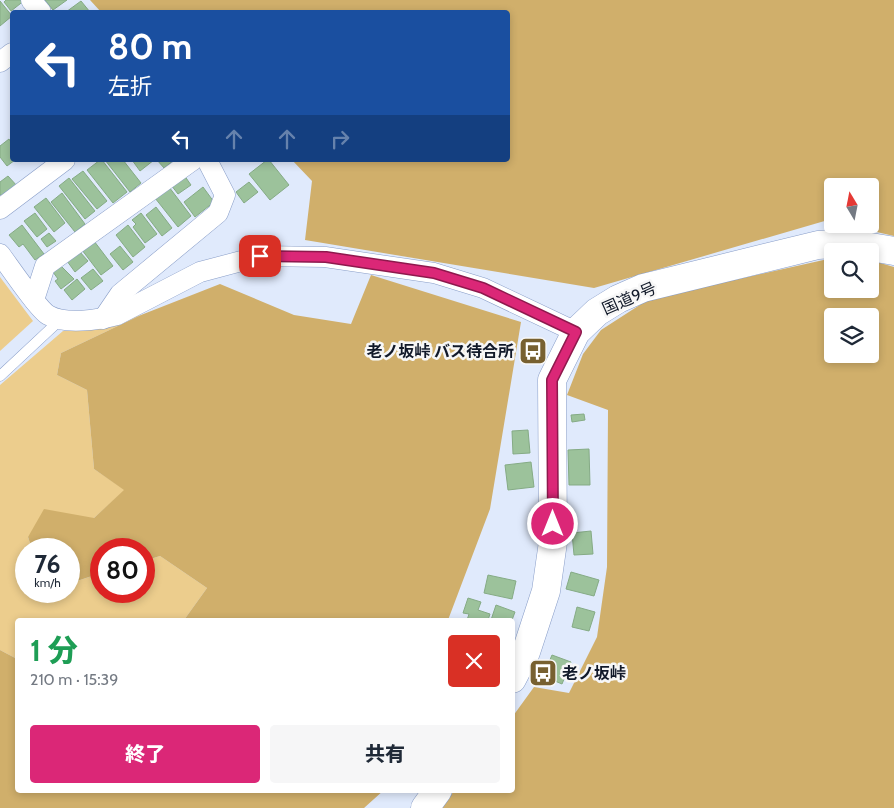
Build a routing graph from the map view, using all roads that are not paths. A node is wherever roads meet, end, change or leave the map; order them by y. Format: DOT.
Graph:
graph roads {
  1 [pos="31,0"];
  2 [pos="39,10"];
  3 [pos="61,162"];
  4 [pos="190,162"];
  5 [pos="208,162"];
  6 [pos="0,209"];
  7 [pos="894,251"];
  8 [pos="0,254"];
  9 [pos="34,300"];
  10 [pos="103,319"];
  11 [pos="60,320"];
  12 [pos="576,332"];
  13 [pos="0,376"];
  14 [pos="515,673"];
  15 [pos="436,793"];
  16 [pos="424,808"];
  1 -- 2 [label="street"];
  3 -- 6 [label="street"];
  4 -- 9 [label="street"];
  5 -- 10 [label="street"];
  7 -- 12 [label="highway, 国道9号"];
  8 -- 9 [label="street"];
  9 -- 11 [label="street"];
  10 -- 11 [label="street"];
  10 -- 12 [label="street"];
  11 -- 13 [label="lane"];
  12 -- 14 [label="highway, 国道9号"];
  15 -- 16 [label="highway"];
}
